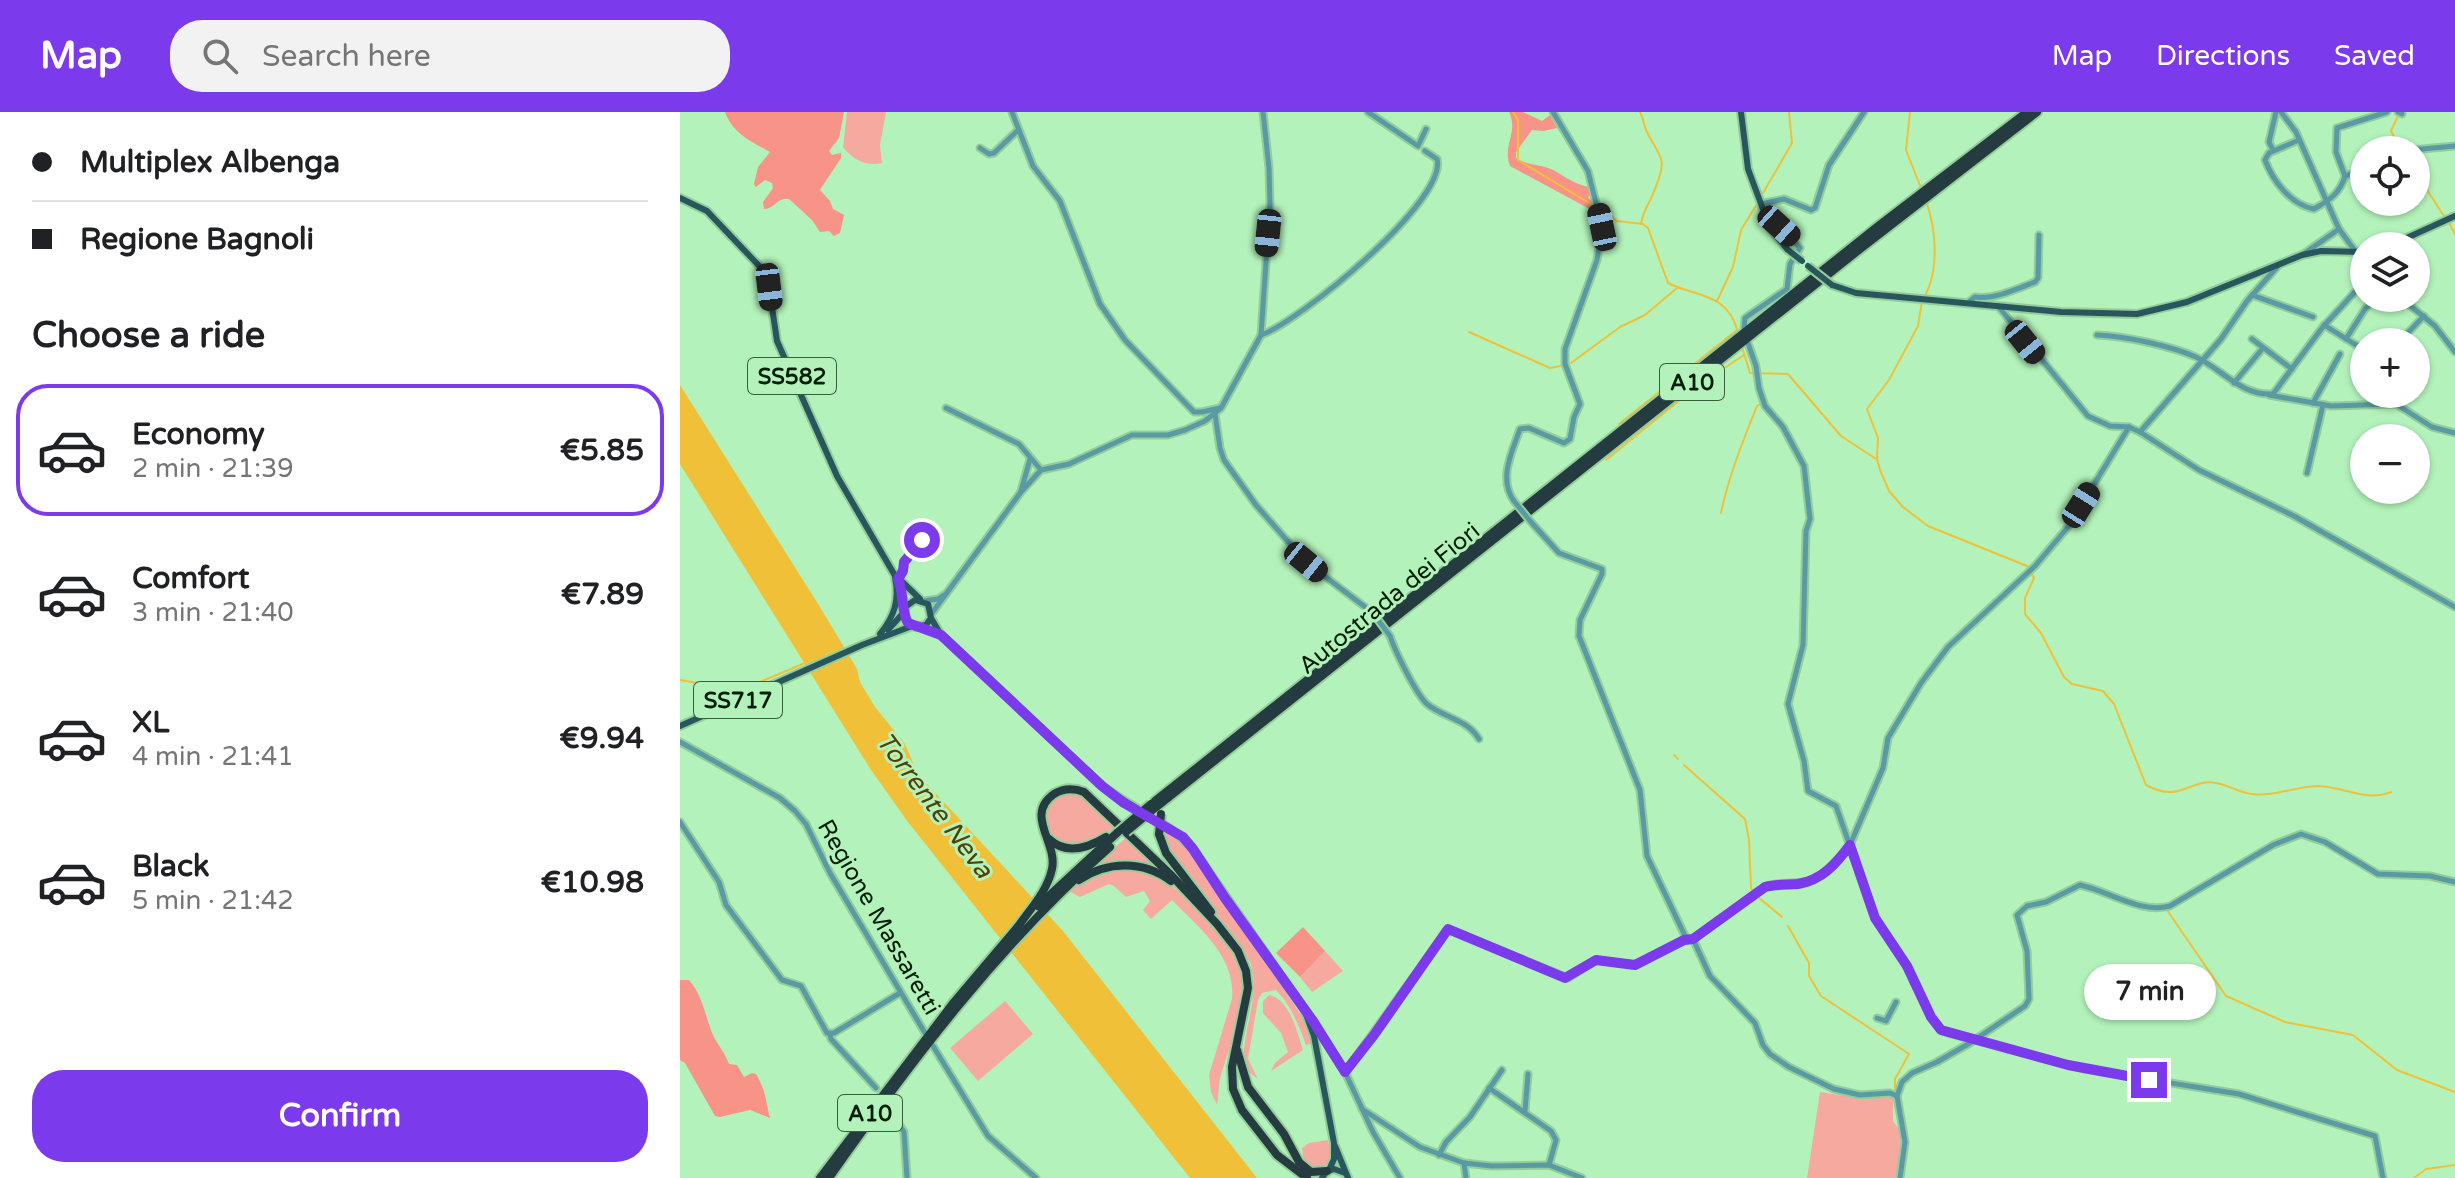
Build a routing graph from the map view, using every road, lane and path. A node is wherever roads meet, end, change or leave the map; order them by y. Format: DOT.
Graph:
graph roads {
  1 [pos="1012,112"];
  2 [pos="1263,112"];
  3 [pos="1368,112"];
  4 [pos="1553,112"];
  5 [pos="1741,112"];
  6 [pos="1864,112"];
  7 [pos="2027,112"];
  8 [pos="2037,112"];
  9 [pos="2278,112"];
  10 [pos="2387,112"];
  11 [pos="1426,129"];
  12 [pos="1018,130"];
  13 [pos="2299,140"];
  14 [pos="2455,146"];
  15 [pos="980,148"];
  16 [pos="2430,148"];
  17 [pos="2273,150"];
  18 [pos="1425,151"];
  19 [pos="2350,174"];
  20 [pos="2345,176"];
  21 [pos="680,198"];
  22 [pos="2327,201"];
  23 [pos="1764,204"];
  24 [pos="2455,216"];
  25 [pos="2339,229"];
  26 [pos="2420,232"];
  27 [pos="2039,235"];
  28 [pos="2350,245"];
  29 [pos="2350,252"];
  30 [pos="2302,255"];
  31 [pos="2278,266"];
  32 [pos="2252,295"];
  33 [pos="2350,297"];
  34 [pos="1969,302"];
  35 [pos="1997,305"];
  36 [pos="2363,312"];
  37 [pos="2419,312"];
  38 [pos="2424,316"];
  39 [pos="2313,317"];
  40 [pos="2324,325"];
  41 [pos="2412,328"];
  42 [pos="1744,329"];
  43 [pos="1261,335"];
  44 [pos="2097,335"];
  45 [pos="2252,339"];
  46 [pos="2346,339"];
  47 [pos="2350,341"];
  48 [pos="1748,343"];
  49 [pos="2263,348"];
  50 [pos="2455,352"];
  51 [pos="2340,354"];
  52 [pos="2202,360"];
  53 [pos="2292,369"];
  54 [pos="2234,383"];
  55 [pos="2269,395"];
  56 [pos="2313,403"];
  57 [pos="2323,405"];
  58 [pos="946,408"];
  59 [pos="1221,408"];
  60 [pos="1215,414"];
  61 [pos="2129,427"];
  62 [pos="2140,432"];
  63 [pos="2455,433"];
  64 [pos="1030,458"];
  65 [pos="1041,470"];
  66 [pos="2307,473"];
  67 [pos="1021,492"];
  68 [pos="922,540"];
  69 [pos="897,578"];
  70 [pos="949,593"];
  71 [pos="922,600"];
  72 [pos="2455,607"];
  73 [pos="904,610"];
  74 [pos="932,615"];
  75 [pos="912,626"];
  76 [pos="922,627"];
  77 [pos="941,635"];
  78 [pos="878,637"];
  79 [pos="680,726"];
  80 [pos="1479,739"];
  81 [pos="681,743"];
  82 [pos="1156,809"];
  83 [pos="680,822"];
  84 [pos="1119,832"];
  85 [pos="1045,836"];
  86 [pos="1850,845"];
  87 [pos="2455,882"];
  88 [pos="1059,890"];
  89 [pos="1188,893"];
  90 [pos="1217,924"];
  91 [pos="1017,928"];
  92 [pos="1690,940"];
  93 [pos="900,993"];
  94 [pos="1896,1002"];
  95 [pos="956,1004"];
  96 [pos="1304,1009"];
  97 [pos="1877,1018"];
  98 [pos="925,1033"];
  99 [pos="830,1034"];
  100 [pos="1973,1039"];
  101 [pos="933,1046"];
  102 [pos="1237,1049"];
  103 [pos="1335,1055"];
  104 [pos="1318,1061"];
  105 [pos="1502,1070"];
  106 [pos="1345,1072"];
  107 [pos="1528,1074"];
  108 [pos="876,1088"];
  109 [pos="1489,1088"];
  110 [pos="1897,1096"];
  111 [pos="889,1109"];
  112 [pos="1362,1109"];
  113 [pos="1525,1112"];
  114 [pos="1334,1143"];
  115 [pos="1439,1155"];
  116 [pos="1464,1163"];
  117 [pos="1549,1165"];
  118 [pos="1326,1173"];
  119 [pos="1346,1176"];
  120 [pos="1467,1176"];
  121 [pos="820,1178"];
  122 [pos="829,1178"];
  123 [pos="907,1178"];
  124 [pos="1036,1178"];
  125 [pos="1307,1178"];
  126 [pos="1400,1178"];
  127 [pos="1582,1178"];
  128 [pos="1900,1178"];
  129 [pos="2383,1178"];
  1 -- 12 [label="street"];
  2 -- 43 [label="street"];
  3 -- 11 [label="street"];
  4 -- 92 [label="street, bridge"];
  5 -- 23 [label="main road"];
  6 -- 23 [label="street"];
  7 -- 82 [label="highway, Autostrada dei Fiori / A10"];
  8 -- 82 [label="highway, Autostrada dei Fiori / A10"];
  9 -- 13 [label="street"];
  9 -- 17 [label="street"];
  10 -- 20 [label="street"];
  12 -- 15 [label="street"];
  12 -- 59 [label="street"];
  13 -- 17 [label="street"];
  13 -- 22 [label="street"];
  14 -- 16 [label="street"];
  17 -- 22 [label="street"];
  18 -- 43 [label="street"];
  19 -- 20 [label="street"];
  20 -- 22 [label="street"];
  21 -- 69 [label="main road, SS582"];
  22 -- 25 [label="street"];
  23 -- 34 [label="main road, bridge"];
  23 -- 42 [label="street"];
  24 -- 26 [label="main road"];
  25 -- 28 [label="street"];
  25 -- 30 [label="street"];
  27 -- 34 [label="street"];
  29 -- 30 [label="main road"];
  30 -- 31 [label="main road"];
  31 -- 32 [label="street"];
  31 -- 35 [label="main road"];
  32 -- 39 [label="street"];
  32 -- 52 [label="street"];
  33 -- 40 [label="street"];
  34 -- 35 [label="main road"];
  35 -- 61 [label="street"];
  36 -- 46 [label="street"];
  37 -- 38 [label="street"];
  38 -- 41 [label="street"];
  38 -- 50 [label="street"];
  40 -- 46 [label="street"];
  40 -- 53 [label="street"];
  43 -- 59 [label="street"];
  44 -- 52 [label="street"];
  45 -- 49 [label="street"];
  46 -- 47 [label="street"];
  48 -- 86 [label="street"];
  49 -- 53 [label="street"];
  49 -- 54 [label="street"];
  51 -- 56 [label="street"];
  52 -- 54 [label="street"];
  52 -- 62 [label="street"];
  53 -- 55 [label="street"];
  54 -- 55 [label="street"];
  55 -- 56 [label="street"];
  56 -- 57 [label="street"];
  57 -- 63 [label="street"];
  57 -- 66 [label="street"];
  58 -- 64 [label="street"];
  59 -- 60 [label="street"];
  60 -- 65 [label="street"];
  60 -- 80 [label="street, bridge"];
  61 -- 62 [label="street"];
  61 -- 86 [label="street"];
  62 -- 72 [label="street"];
  64 -- 65 [label="street"];
  64 -- 67 [label="street"];
  65 -- 67 [label="street"];
  67 -- 70 [label="street"];
  68 -- 69 [label="street"];
  69 -- 71 [label="main road, SS582"];
  69 -- 73 [label="main road, SS582"];
  69 -- 78 [label="main road"];
  70 -- 71 [label="street"];
  70 -- 74 [label="street"];
  71 -- 73 [label="main road"];
  71 -- 74 [label="main road"];
  73 -- 75 [label="main road"];
  73 -- 78 [label="main road, SS717"];
  74 -- 76 [label="main road"];
  74 -- 77 [label="main road"];
  75 -- 76 [label="main road"];
  75 -- 78 [label="main road, SS717"];
  76 -- 77 [label="main road"];
  77 -- 96 [label="main road"];
  78 -- 79 [label="main road, SS717"];
  81 -- 93 [label="street, Regione Massaretti"];
  82 -- 84 [label="highway, Autostrada dei Fiori / A10, bridge"];
  82 -- 84 [label="highway, Autostrada dei Fiori / A10, bridge"];
  82 -- 90 [label="highway, bridge"];
  83 -- 99 [label="street"];
  84 -- 85 [label="highway"];
  84 -- 88 [label="highway, Autostrada dei Fiori / A10"];
  85 -- 89 [label="highway"];
  85 -- 91 [label="highway"];
  86 -- 92 [label="street"];
  86 -- 100 [label="street"];
  87 -- 100 [label="street"];
  88 -- 89 [label="highway"];
  88 -- 91 [label="highway, Autostrada dei Fiori / A10"];
  88 -- 95 [label="highway, Autostrada dei Fiori / A10"];
  89 -- 90 [label="highway"];
  90 -- 102 [label="highway"];
  91 -- 95 [label="highway, Autostrada dei Fiori / A10"];
  92 -- 106 [label="street"];
  92 -- 110 [label="street"];
  93 -- 98 [label="street, Regione Massaretti"];
  93 -- 99 [label="street"];
  94 -- 97 [label="street"];
  95 -- 121 [label="highway, Autostrada dei Fiori / A10"];
  95 -- 122 [label="highway, Autostrada dei Fiori / A10"];
  96 -- 103 [label="street"];
  96 -- 104 [label="main road"];
  99 -- 108 [label="street"];
  100 -- 110 [label="street"];
  100 -- 129 [label="street"];
  101 -- 124 [label="street, Regione Massaretti"];
  102 -- 118 [label="highway"];
  102 -- 125 [label="highway"];
  103 -- 104 [label="street"];
  103 -- 106 [label="street"];
  104 -- 114 [label="main road"];
  105 -- 109 [label="street"];
  106 -- 112 [label="street"];
  107 -- 113 [label="street"];
  109 -- 113 [label="street"];
  109 -- 115 [label="street"];
  110 -- 128 [label="street"];
  111 -- 123 [label="street"];
  112 -- 115 [label="street"];
  112 -- 126 [label="street"];
  113 -- 117 [label="street"];
  114 -- 118 [label="main road"];
  114 -- 119 [label="main road"];
  115 -- 116 [label="street"];
  116 -- 117 [label="street"];
  116 -- 120 [label="street"];
  117 -- 127 [label="street"];
  118 -- 119 [label="main road"];
}
